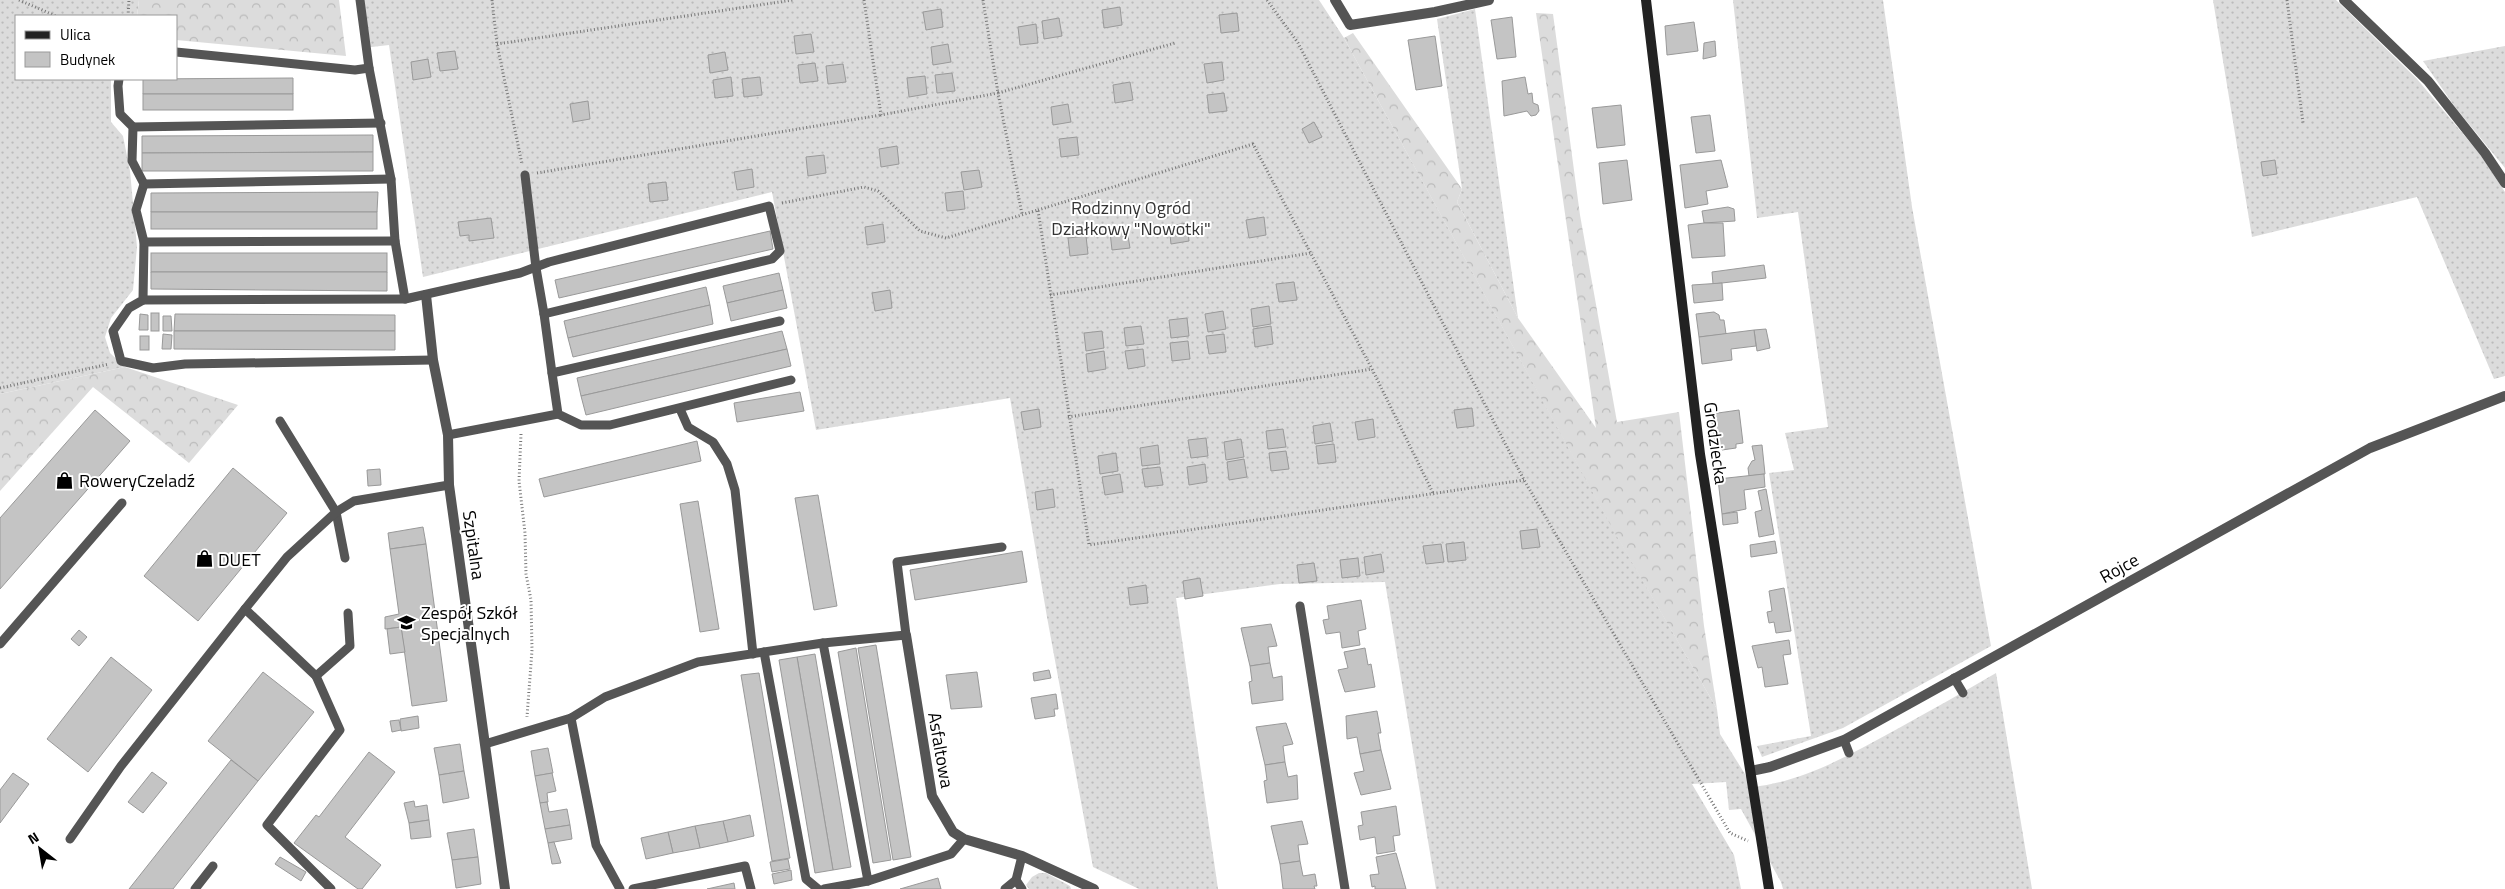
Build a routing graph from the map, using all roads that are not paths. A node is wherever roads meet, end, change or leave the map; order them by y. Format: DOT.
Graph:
graph roads {
  1 [pos="360,0"];
  2 [pos="1335,0"];
  3 [pos="1434,0"];
  4 [pos="1489,0"];
  5 [pos="1646,0"];
  6 [pos="2344,0"];
  7 [pos="1435,12"];
  8 [pos="178,52"];
  9 [pos="369,68"];
  10 [pos="119,80"];
  11 [pos="381,123"];
  12 [pos="133,127"];
  13 [pos="525,175"];
  14 [pos="391,179"];
  15 [pos="2505,183"];
  16 [pos="144,184"];
  17 [pos="395,241"];
  18 [pos="144,242"];
  19 [pos="536,268"];
  20 [pos="426,295"];
  21 [pos="405,299"];
  22 [pos="143,300"];
  23 [pos="544,314"];
  24 [pos="780,321"];
  25 [pos="433,360"];
  26 [pos="552,373"];
  27 [pos="791,380"];
  28 [pos="2505,396"];
  29 [pos="680,409"];
  30 [pos="558,414"];
  31 [pos="280,421"];
  32 [pos="448,435"];
  33 [pos="449,485"];
  34 [pos="122,503"];
  35 [pos="336,512"];
  36 [pos="1002,547"];
  37 [pos="345,558"];
  38 [pos="1300,606"];
  39 [pos="246,609"];
  40 [pos="348,613"];
  41 [pos="906,634"];
  42 [pos="822,643"];
  43 [pos="0,644"];
  44 [pos="764,652"];
  45 [pos="753,654"];
  46 [pos="316,676"];
  47 [pos="1954,678"];
  48 [pos="1964,694"];
  49 [pos="571,718"];
  50 [pos="1844,740"];
  51 [pos="486,744"];
  52 [pos="1849,753"];
  53 [pos="1751,771"];
  54 [pos="70,839"];
  55 [pos="964,840"];
  56 [pos="1022,856"];
  57 [pos="213,866"];
  58 [pos="1016,880"];
  59 [pos="868,881"];
  60 [pos="1082,886"];
  61 [pos="195,889"];
  62 [pos="331,889"];
  63 [pos="505,889"];
  64 [pos="620,889"];
  65 [pos="633,889"];
  66 [pos="751,889"];
  67 [pos="818,889"];
  68 [pos="824,889"];
  69 [pos="1005,889"];
  70 [pos="1022,889"];
  71 [pos="1094,889"];
  72 [pos="1345,889"];
  73 [pos="1769,889"];
  1 -- 9 [label="lane"];
  2 -- 7 [label="street"];
  3 -- 7 [label="street"];
  4 -- 7 [label="street"];
  5 -- 53 [label="street, Grodziecka"];
  6 -- 15 [label="street"];
  8 -- 9 [label="lane"];
  9 -- 11 [label="lane"];
  10 -- 12 [label="lane"];
  11 -- 12 [label="lane"];
  11 -- 14 [label="lane"];
  12 -- 16 [label="lane"];
  13 -- 19 [label="lane"];
  14 -- 16 [label="lane"];
  14 -- 17 [label="lane"];
  16 -- 18 [label="lane"];
  17 -- 18 [label="lane"];
  17 -- 21 [label="lane"];
  18 -- 22 [label="lane"];
  19 -- 20 [label="lane"];
  19 -- 23 [label="lane"];
  19 -- 23 [label="lane"];
  20 -- 21 [label="lane"];
  20 -- 25 [label="street, Szpitalna"];
  21 -- 22 [label="lane"];
  22 -- 25 [label="lane"];
  23 -- 26 [label="lane"];
  24 -- 26 [label="lane"];
  25 -- 32 [label="street, Szpitalna"];
  26 -- 30 [label="lane"];
  27 -- 29 [label="lane"];
  28 -- 47 [label="street, Rojce"];
  29 -- 30 [label="lane"];
  29 -- 45 [label="lane"];
  30 -- 32 [label="lane"];
  31 -- 35 [label="lane"];
  32 -- 33 [label="street, Szpitalna"];
  33 -- 35 [label="lane"];
  33 -- 51 [label="street, Szpitalna"];
  34 -- 43 [label="lane"];
  35 -- 37 [label="lane"];
  35 -- 39 [label="lane"];
  36 -- 41 [label="lane"];
  38 -- 72 [label="lane"];
  39 -- 46 [label="lane"];
  39 -- 54 [label="lane"];
  40 -- 46 [label="lane"];
  41 -- 42 [label="lane"];
  41 -- 55 [label="street, Asfaltowa"];
  42 -- 44 [label="lane"];
  42 -- 59 [label="lane"];
  44 -- 45 [label="lane"];
  44 -- 67 [label="lane"];
  45 -- 49 [label="lane"];
  46 -- 62 [label="lane"];
  47 -- 48 [label="lane"];
  47 -- 50 [label="street, Rojce"];
  49 -- 51 [label="lane"];
  49 -- 64 [label="lane"];
  50 -- 52 [label="lane"];
  50 -- 53 [label="street, Rojce"];
  51 -- 63 [label="street, Szpitalna"];
  53 -- 73 [label="street, Grodziecka"];
  55 -- 56 [label="street"];
  55 -- 59 [label="lane"];
  56 -- 58 [label="lane"];
  56 -- 60 [label="street"];
  57 -- 61 [label="lane"];
  58 -- 69 [label="lane"];
  58 -- 70 [label="lane"];
  59 -- 68 [label="lane"];
  60 -- 71 [label="street"];
  65 -- 66 [label="lane"];
}
